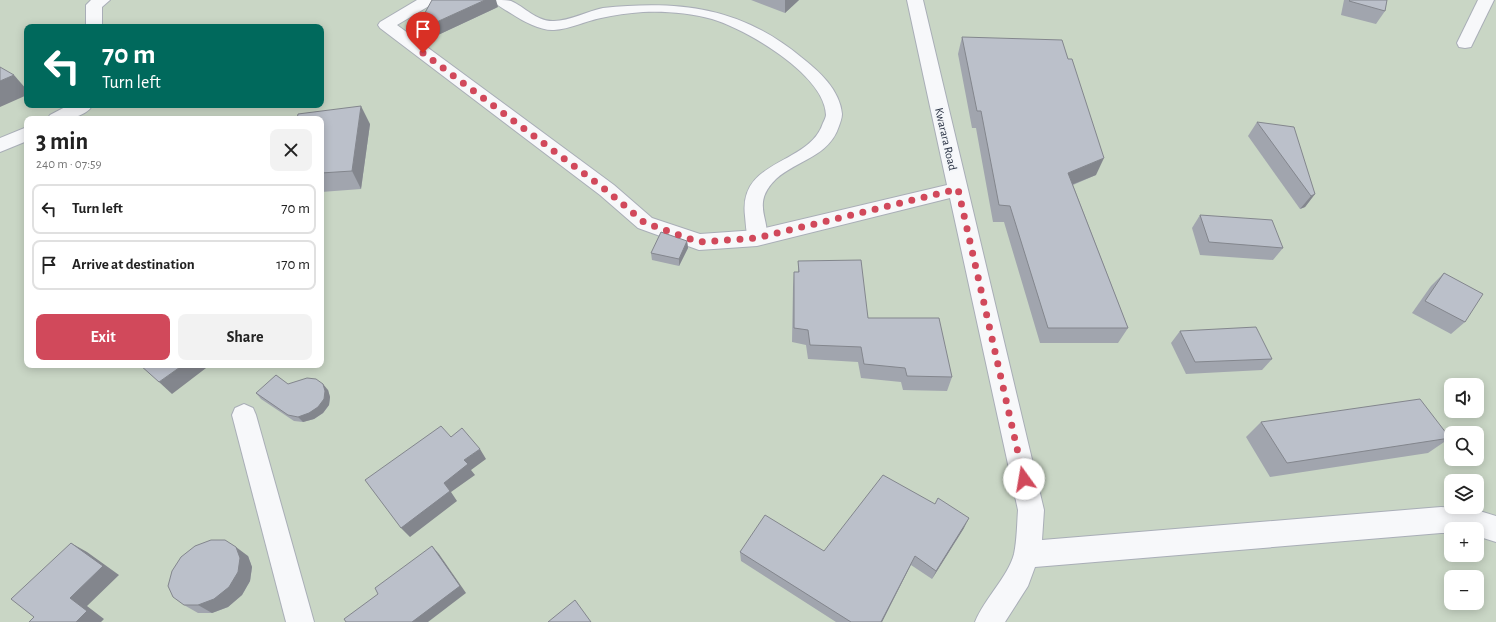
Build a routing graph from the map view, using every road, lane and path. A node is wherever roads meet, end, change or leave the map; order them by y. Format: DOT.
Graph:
graph roads {
  1 [pos="102,0"];
  2 [pos="428,0"];
  3 [pos="500,0"];
  4 [pos="915,0"];
  5 [pos="1486,0"];
  6 [pos="94,24"];
  7 [pos="1465,43"];
  8 [pos="78,108"];
  9 [pos="62,116"];
  10 [pos="24,134"];
  11 [pos="0,146"];
  12 [pos="958,189"];
  13 [pos="757,238"];
  14 [pos="244,415"];
  15 [pos="1496,529"];
  16 [pos="1027,554"];
  17 [pos="300,622"];
  18 [pos="988,622"];
  1 -- 6 [label="street"];
  2 -- 13 [label="street"];
  3 -- 13 [label="lane"];
  4 -- 12 [label="street, Kwarara Road"];
  5 -- 7 [label="street"];
  8 -- 9 [label="street"];
  10 -- 11 [label="street"];
  12 -- 13 [label="street"];
  12 -- 16 [label="street, Kwarara Road"];
  14 -- 17 [label="street"];
  15 -- 16 [label="street"];
  16 -- 18 [label="street, Kwarara Road"];
}
